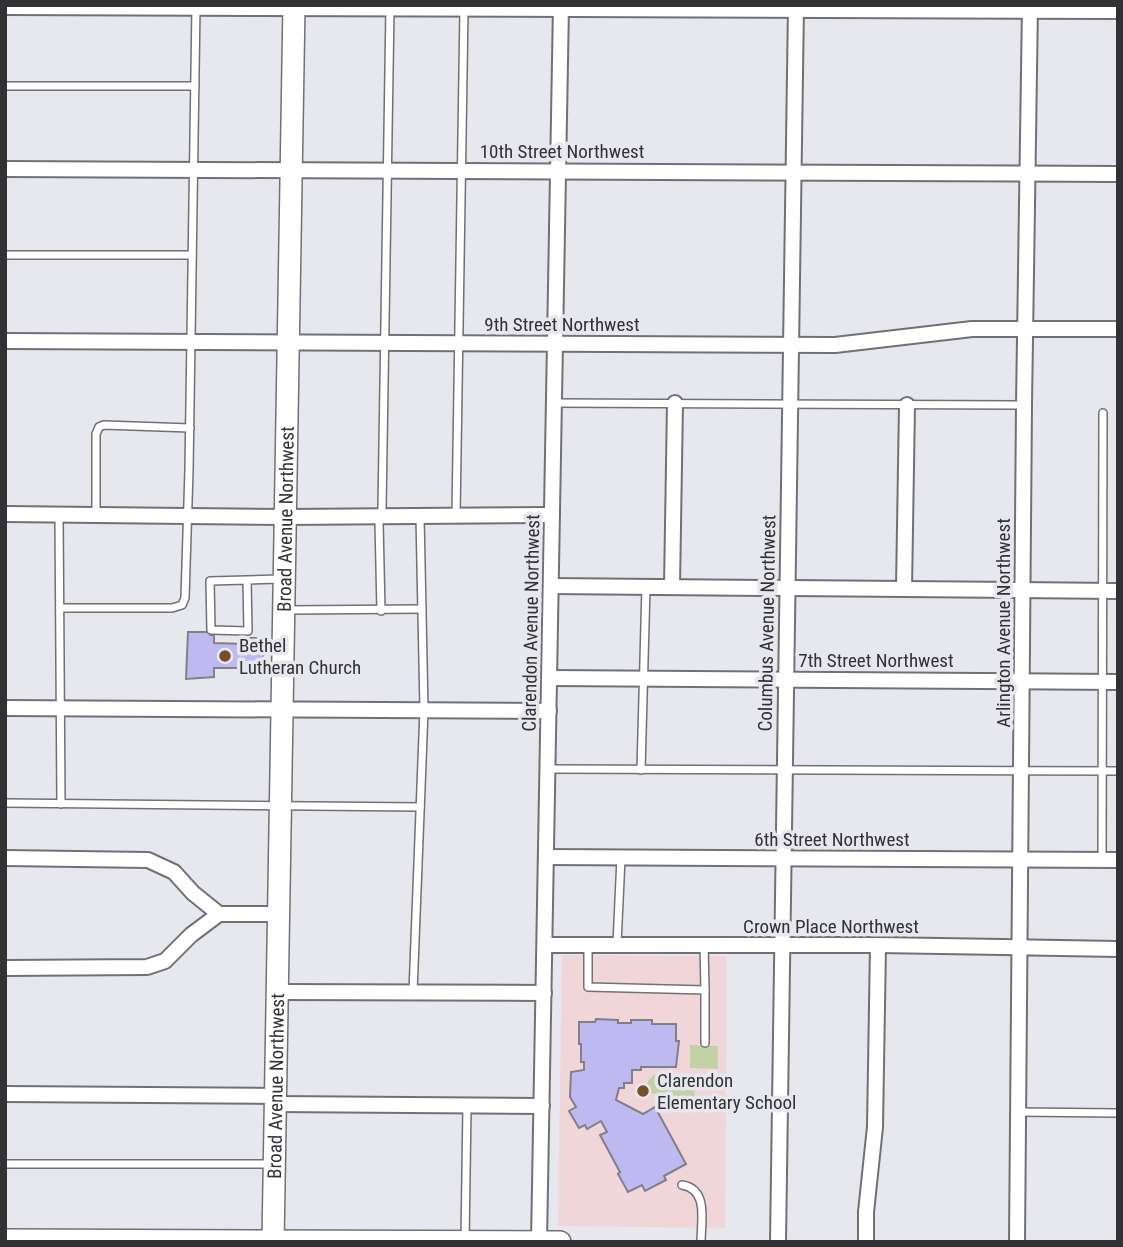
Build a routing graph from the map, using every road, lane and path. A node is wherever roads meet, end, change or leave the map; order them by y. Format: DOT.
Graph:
graph roads {
  1 [pos="294,6"];
  2 [pos="5,7"];
  3 [pos="196,7"];
  4 [pos="386,7"];
  5 [pos="467,7"];
  6 [pos="561,7"];
  7 [pos="796,7"];
  8 [pos="1030,8"];
  9 [pos="1118,11"];
  10 [pos="5,86"];
  11 [pos="195,86"];
  12 [pos="5,169"];
  13 [pos="193,169"];
  14 [pos="291,169"];
  15 [pos="387,169"];
  16 [pos="462,170"];
  17 [pos="558,170"];
  18 [pos="793,172"];
  19 [pos="1027,173"];
  20 [pos="1118,174"];
  21 [pos="5,255"];
  22 [pos="192,256"];
  23 [pos="1025,328"];
  24 [pos="1118,329"];
  25 [pos="5,341"];
  26 [pos="191,341"];
  27 [pos="288,342"];
  28 [pos="386,343"];
  29 [pos="555,343"];
  30 [pos="459,344"];
  31 [pos="791,345"];
  32 [pos="554,403"];
  33 [pos="675,403"];
  34 [pos="789,404"];
  35 [pos="907,405"];
  36 [pos="1024,405"];
  37 [pos="1103,413"];
  38 [pos="190,428"];
  39 [pos="5,514"];
  40 [pos="59,515"];
  41 [pos="96,515"];
  42 [pos="187,515"];
  43 [pos="552,515"];
  44 [pos="380,516"];
  45 [pos="420,516"];
  46 [pos="456,516"];
  47 [pos="286,517"];
  48 [pos="284,579"];
  49 [pos="247,580"];
  50 [pos="551,586"];
  51 [pos="646,587"];
  52 [pos="673,587"];
  53 [pos="787,588"];
  54 [pos="904,589"];
  55 [pos="1023,590"];
  56 [pos="1102,591"];
  57 [pos="1118,591"];
  58 [pos="61,608"];
  59 [pos="422,609"];
  60 [pos="284,610"];
  61 [pos="381,611"];
  62 [pos="550,678"];
  63 [pos="645,678"];
  64 [pos="785,679"];
  65 [pos="1023,681"];
  66 [pos="1102,681"];
  67 [pos="1118,681"];
  68 [pos="5,708"];
  69 [pos="60,708"];
  70 [pos="282,708"];
  71 [pos="424,710"];
  72 [pos="549,711"];
  73 [pos="548,769"];
  74 [pos="642,769"];
  75 [pos="784,770"];
  76 [pos="1021,771"];
  77 [pos="1102,771"];
  78 [pos="1118,771"];
  79 [pos="5,803"];
  80 [pos="61,804"];
  81 [pos="281,806"];
  82 [pos="421,807"];
  83 [pos="547,857"];
  84 [pos="621,857"];
  85 [pos="5,858"];
  86 [pos="784,858"];
  87 [pos="1020,860"];
  88 [pos="1102,860"];
  89 [pos="1118,860"];
  90 [pos="219,914"];
  91 [pos="278,914"];
  92 [pos="588,944"];
  93 [pos="617,944"];
  94 [pos="704,944"];
  95 [pos="782,944"];
  96 [pos="545,945"];
  97 [pos="878,945"];
  98 [pos="1019,947"];
  99 [pos="1118,949"];
  100 [pos="5,968"];
  101 [pos="705,990"];
  102 [pos="278,992"];
  103 [pos="413,993"];
  104 [pos="544,993"];
  105 [pos="705,1043"];
  106 [pos="5,1094"];
  107 [pos="275,1100"];
  108 [pos="467,1106"];
  109 [pos="542,1106"];
  110 [pos="1017,1112"];
  111 [pos="1118,1112"];
  112 [pos="5,1164"];
  113 [pos="274,1164"];
  114 [pos="682,1185"];
  115 [pos="5,1240"];
  116 [pos="274,1241"];
  117 [pos="466,1241"];
  118 [pos="540,1242"];
  119 [pos="560,1242"];
  120 [pos="701,1242"];
  121 [pos="778,1242"];
  122 [pos="866,1242"];
  123 [pos="1017,1242"];
  1 -- 3 [label="street"];
  1 -- 4 [label="street"];
  1 -- 14 [label="street, Broad Avenue Northwest"];
  2 -- 3 [label="street"];
  3 -- 11 [label="lane"];
  4 -- 5 [label="street"];
  4 -- 15 [label="lane"];
  5 -- 6 [label="street"];
  5 -- 16 [label="lane"];
  6 -- 7 [label="street"];
  6 -- 17 [label="street, Clarendon Avenue Northwest"];
  7 -- 8 [label="street"];
  7 -- 18 [label="street, Columbus Avenue Northwest"];
  8 -- 9 [label="street"];
  8 -- 19 [label="street, Arlington Avenue Northwest"];
  10 -- 11 [label="lane"];
  11 -- 13 [label="lane"];
  12 -- 13 [label="street, 10th Street Northwest"];
  13 -- 14 [label="street, 10th Street Northwest"];
  13 -- 22 [label="lane"];
  14 -- 15 [label="street, 10th Street Northwest"];
  14 -- 27 [label="street, Broad Avenue Northwest"];
  15 -- 16 [label="street, 10th Street Northwest"];
  15 -- 28 [label="lane"];
  16 -- 17 [label="street, 10th Street Northwest"];
  16 -- 30 [label="lane"];
  17 -- 18 [label="street, 10th Street Northwest"];
  17 -- 29 [label="street, Clarendon Avenue Northwest"];
  18 -- 19 [label="street, 10th Street Northwest"];
  18 -- 31 [label="street, Columbus Avenue Northwest"];
  19 -- 20 [label="street, 10th Street Northwest"];
  19 -- 23 [label="street, Arlington Avenue Northwest"];
  21 -- 22 [label="lane"];
  22 -- 26 [label="lane"];
  23 -- 24 [label="street, 9th Street Northwest"];
  23 -- 31 [label="street, 9th Street Northwest"];
  23 -- 36 [label="street, Arlington Avenue Northwest"];
  25 -- 26 [label="street, 9th Street Northwest"];
  26 -- 27 [label="street, 9th Street Northwest"];
  26 -- 38 [label="lane"];
  27 -- 28 [label="street, 9th Street Northwest"];
  27 -- 47 [label="street, Broad Avenue Northwest"];
  28 -- 30 [label="street, 9th Street Northwest"];
  28 -- 44 [label="lane"];
  29 -- 30 [label="street, 9th Street Northwest"];
  29 -- 31 [label="street, 9th Street Northwest"];
  29 -- 32 [label="street, Clarendon Avenue Northwest"];
  30 -- 46 [label="lane"];
  31 -- 34 [label="street, Columbus Avenue Northwest"];
  32 -- 33 [label="lane"];
  32 -- 43 [label="street, Clarendon Avenue Northwest"];
  33 -- 34 [label="lane"];
  33 -- 52 [label="street"];
  34 -- 35 [label="lane"];
  34 -- 53 [label="street, Columbus Avenue Northwest"];
  35 -- 36 [label="lane"];
  35 -- 54 [label="street"];
  36 -- 55 [label="street, Arlington Avenue Northwest"];
  37 -- 56 [label="lane"];
  38 -- 41 [label="lane"];
  38 -- 42 [label="lane"];
  39 -- 40 [label="street"];
  40 -- 41 [label="street"];
  40 -- 58 [label="lane"];
  41 -- 42 [label="street"];
  42 -- 47 [label="street"];
  42 -- 58 [label="lane"];
  43 -- 46 [label="street"];
  43 -- 50 [label="street, Clarendon Avenue Northwest"];
  44 -- 45 [label="street"];
  44 -- 47 [label="street"];
  44 -- 61 [label="lane"];
  45 -- 46 [label="street"];
  45 -- 59 [label="lane"];
  47 -- 48 [label="street, Broad Avenue Northwest"];
  48 -- 49 [label="lane"];
  48 -- 60 [label="street, Broad Avenue Northwest"];
  49 -- 49 [label="lane"];
  50 -- 51 [label="street"];
  50 -- 62 [label="street, Clarendon Avenue Northwest"];
  51 -- 52 [label="street"];
  51 -- 63 [label="lane"];
  52 -- 53 [label="street"];
  53 -- 54 [label="street"];
  53 -- 64 [label="street, Columbus Avenue Northwest"];
  54 -- 55 [label="street"];
  55 -- 56 [label="street"];
  55 -- 65 [label="street, Arlington Avenue Northwest"];
  56 -- 57 [label="street"];
  56 -- 66 [label="lane"];
  58 -- 69 [label="lane"];
  59 -- 61 [label="lane"];
  59 -- 71 [label="lane"];
  60 -- 61 [label="lane"];
  60 -- 70 [label="street, Broad Avenue Northwest"];
  62 -- 63 [label="street, 7th Street Northwest"];
  62 -- 72 [label="street, Clarendon Avenue Northwest"];
  63 -- 64 [label="street, 7th Street Northwest"];
  63 -- 74 [label="lane"];
  64 -- 65 [label="street, 7th Street Northwest"];
  64 -- 75 [label="street, Columbus Avenue Northwest"];
  65 -- 66 [label="street, 7th Street Northwest"];
  65 -- 76 [label="street, Arlington Avenue Northwest"];
  66 -- 67 [label="street, 7th Street Northwest"];
  66 -- 77 [label="lane"];
  68 -- 69 [label="street"];
  69 -- 70 [label="street"];
  69 -- 80 [label="lane"];
  70 -- 71 [label="street"];
  70 -- 81 [label="street, Broad Avenue Northwest"];
  71 -- 72 [label="street"];
  71 -- 82 [label="lane"];
  72 -- 73 [label="street, Clarendon Avenue Northwest"];
  73 -- 74 [label="lane"];
  73 -- 83 [label="street, Clarendon Avenue Northwest"];
  74 -- 75 [label="lane"];
  75 -- 76 [label="lane"];
  75 -- 86 [label="street, Columbus Avenue Northwest"];
  76 -- 77 [label="lane"];
  76 -- 87 [label="street, Arlington Avenue Northwest"];
  77 -- 78 [label="lane"];
  77 -- 88 [label="lane"];
  79 -- 80 [label="lane"];
  80 -- 81 [label="lane"];
  81 -- 82 [label="lane"];
  81 -- 91 [label="street, Broad Avenue Northwest"];
  82 -- 103 [label="lane"];
  83 -- 84 [label="street, 6th Street Northwest"];
  83 -- 96 [label="street, Clarendon Avenue Northwest"];
  84 -- 86 [label="street, 6th Street Northwest"];
  84 -- 93 [label="lane"];
  85 -- 90 [label="street"];
  86 -- 87 [label="street, 6th Street Northwest"];
  86 -- 95 [label="street, Columbus Avenue Northwest"];
  87 -- 88 [label="street, 6th Street Northwest"];
  87 -- 98 [label="street, Arlington Avenue Northwest"];
  88 -- 89 [label="street, 6th Street Northwest"];
  90 -- 91 [label="street"];
  90 -- 100 [label="street"];
  91 -- 102 [label="street, Broad Avenue Northwest"];
  92 -- 93 [label="street, Crown Place Northwest"];
  92 -- 96 [label="street, Crown Place Northwest"];
  92 -- 101 [label="lane"];
  93 -- 94 [label="street, Crown Place Northwest"];
  94 -- 95 [label="street, Crown Place Northwest"];
  94 -- 101 [label="lane"];
  95 -- 97 [label="street, Crown Place Northwest"];
  95 -- 121 [label="street, Columbus Avenue Northwest"];
  96 -- 104 [label="street, Clarendon Avenue Northwest"];
  97 -- 98 [label="street, Crown Place Northwest"];
  97 -- 122 [label="street"];
  98 -- 99 [label="street, Crown Place Northwest"];
  98 -- 110 [label="street, Arlington Avenue Northwest"];
  101 -- 105 [label="lane"];
  102 -- 103 [label="street"];
  102 -- 107 [label="street, Broad Avenue Northwest"];
  103 -- 104 [label="street"];
  104 -- 109 [label="street, Clarendon Avenue Northwest"];
  106 -- 107 [label="street"];
  107 -- 108 [label="street"];
  107 -- 113 [label="street, Broad Avenue Northwest"];
  108 -- 109 [label="street"];
  108 -- 117 [label="lane"];
  109 -- 118 [label="street, Clarendon Avenue Northwest"];
  110 -- 111 [label="lane"];
  110 -- 123 [label="street, Arlington Avenue Northwest"];
  112 -- 113 [label="lane"];
  113 -- 116 [label="street, Broad Avenue Northwest"];
  114 -- 120 [label="lane"];
  115 -- 116 [label="street"];
  116 -- 117 [label="street"];
  117 -- 118 [label="street"];
  118 -- 119 [label="street"];
}
